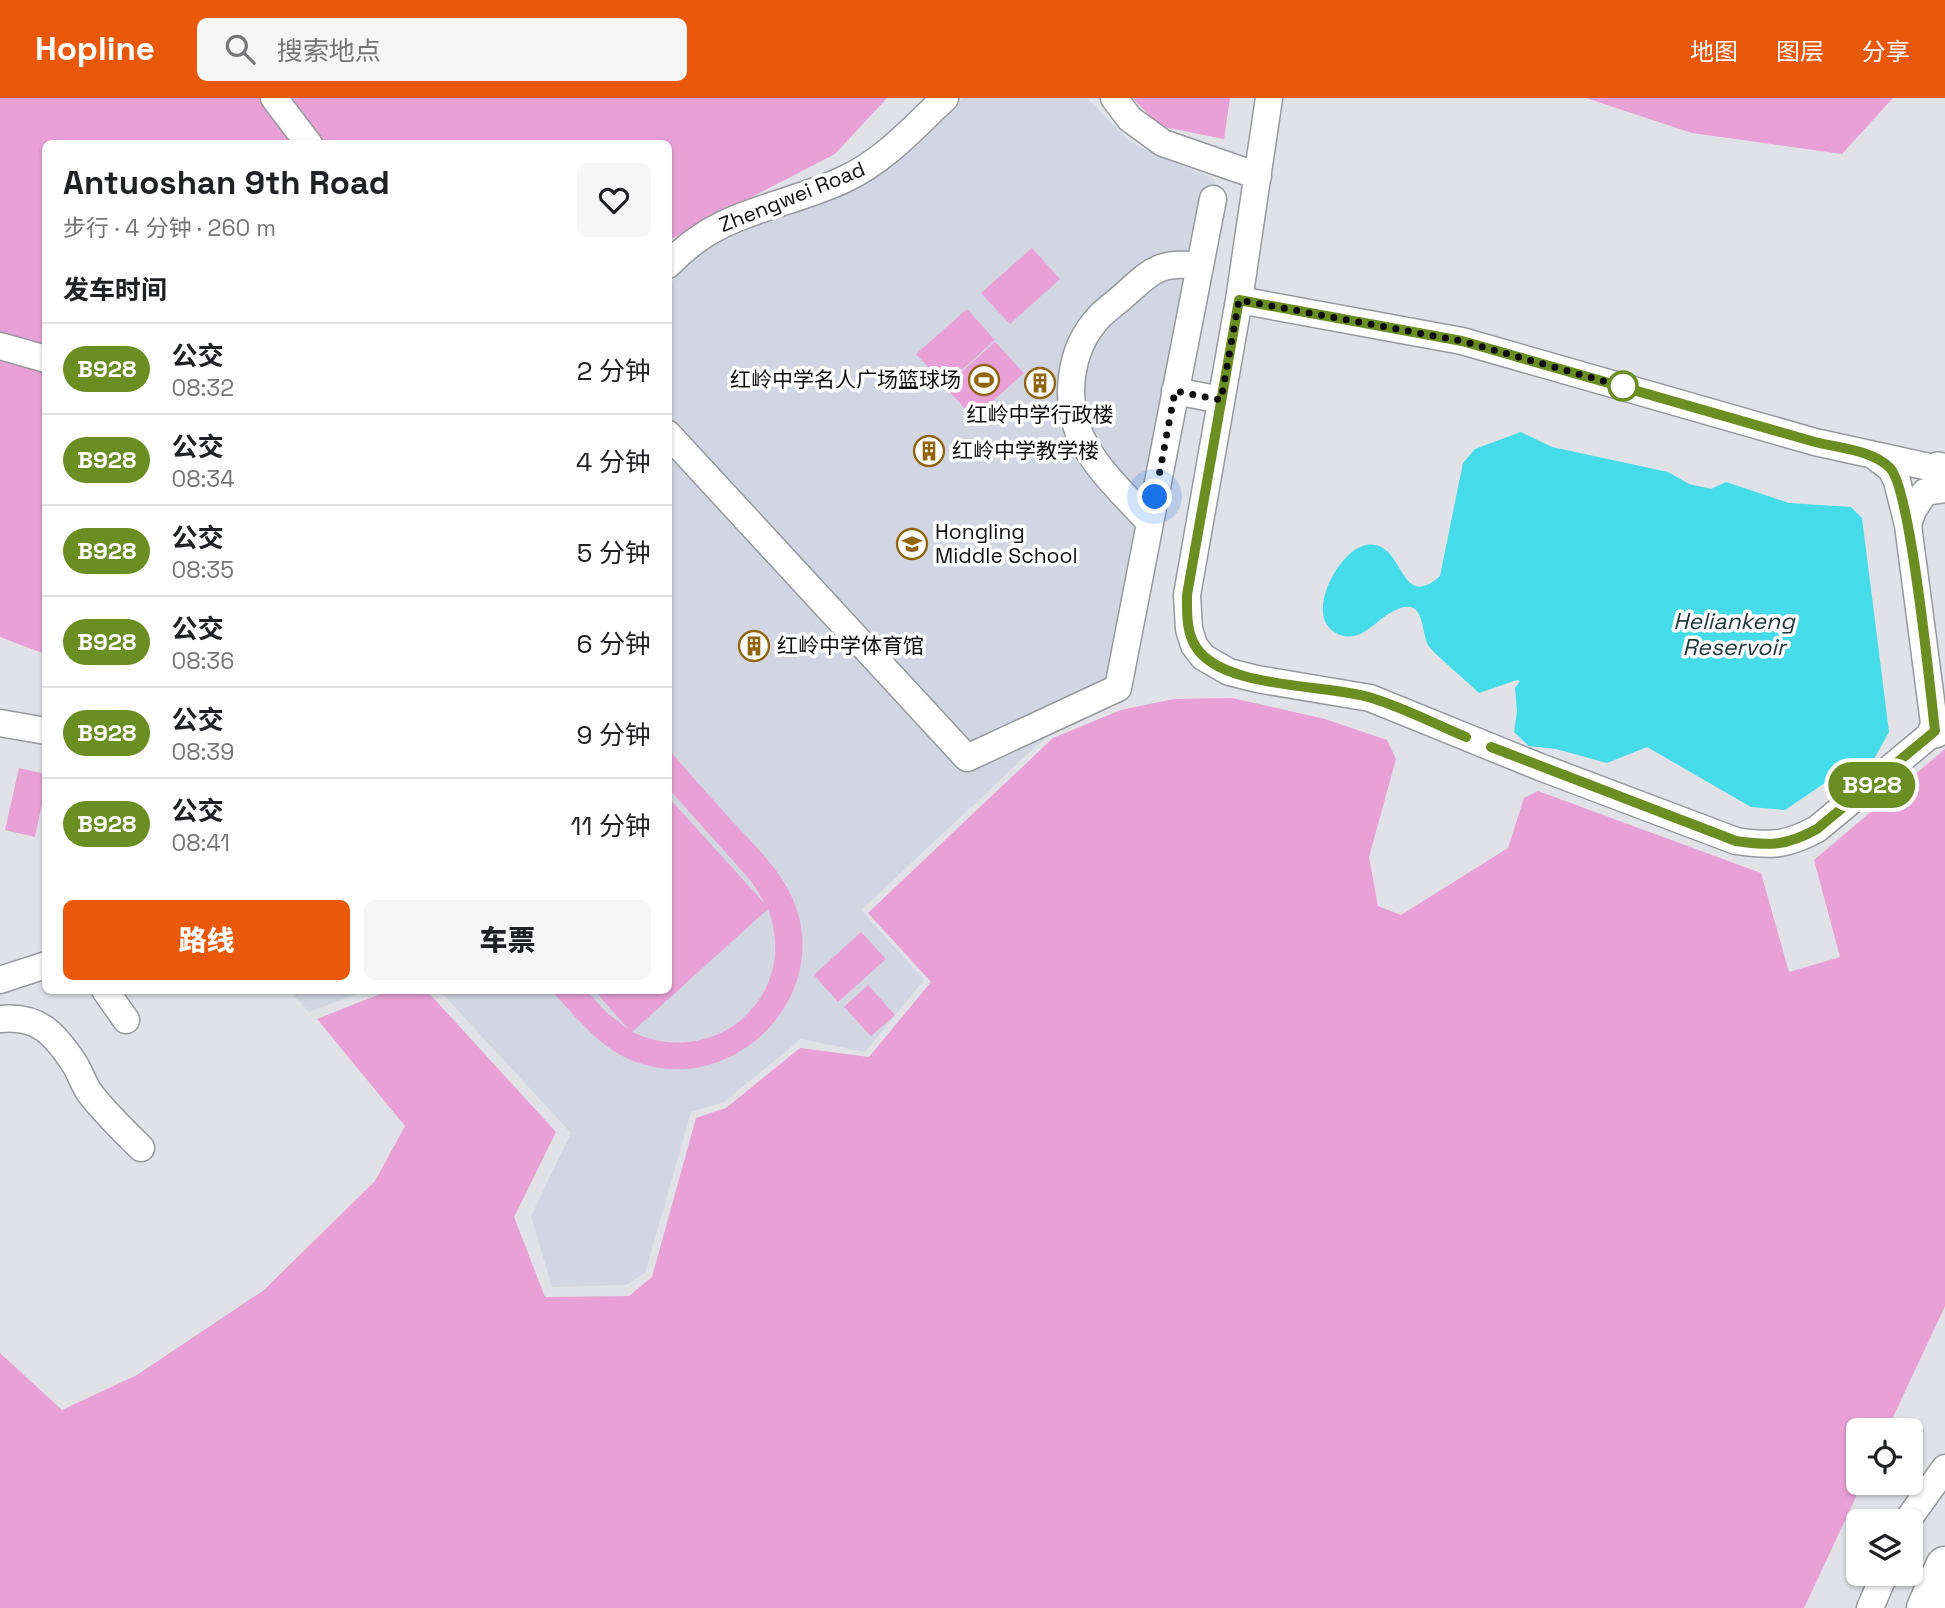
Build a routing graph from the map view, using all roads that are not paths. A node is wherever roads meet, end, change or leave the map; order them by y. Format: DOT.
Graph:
graph roads {
  1 [pos="274,98"];
  2 [pos="945,98"];
  3 [pos="1114,98"];
  4 [pos="1269,98"];
  5 [pos="306,140"];
  6 [pos="1258,176"];
  7 [pos="1213,199"];
  8 [pos="672,261"];
  9 [pos="1199,267"];
  10 [pos="1239,300"];
  11 [pos="0,346"];
  12 [pos="42,358"];
  13 [pos="1175,391"];
  14 [pos="1221,400"];
  15 [pos="672,438"];
  16 [pos="1874,456"];
  17 [pos="1943,476"];
  18 [pos="1150,523"];
  19 [pos="1908,526"];
  20 [pos="0,723"];
  21 [pos="1940,727"];
  22 [pos="42,730"];
  23 [pos="42,966"];
  24 [pos="0,980"];
  25 [pos="108,994"];
  26 [pos="0,1019"];
  27 [pos="126,1020"];
  28 [pos="141,1148"];
  29 [pos="1945,1468"];
  30 [pos="1916,1509"];
  31 [pos="1945,1566"];
  32 [pos="1879,1586"];
  33 [pos="1870,1608"];
  34 [pos="1926,1608"];
  1 -- 5 [label="street"];
  2 -- 8 [label="street, Zhengwei Road"];
  3 -- 6 [label="street"];
  4 -- 6 [label="street"];
  6 -- 10 [label="street"];
  7 -- 9 [label="street"];
  9 -- 13 [label="street"];
  9 -- 18 [label="street"];
  10 -- 14 [label="street"];
  10 -- 16 [label="street"];
  11 -- 12 [label="street"];
  13 -- 14 [label="street"];
  13 -- 18 [label="street"];
  14 -- 21 [label="street"];
  15 -- 18 [label="street"];
  16 -- 17 [label="street"];
  16 -- 19 [label="street"];
  17 -- 19 [label="street"];
  19 -- 21 [label="street"];
  20 -- 22 [label="street"];
  23 -- 24 [label="street"];
  25 -- 27 [label="street"];
  26 -- 28 [label="street"];
  29 -- 30 [label="street"];
  31 -- 34 [label="highway"];
  32 -- 33 [label="street"];
}
